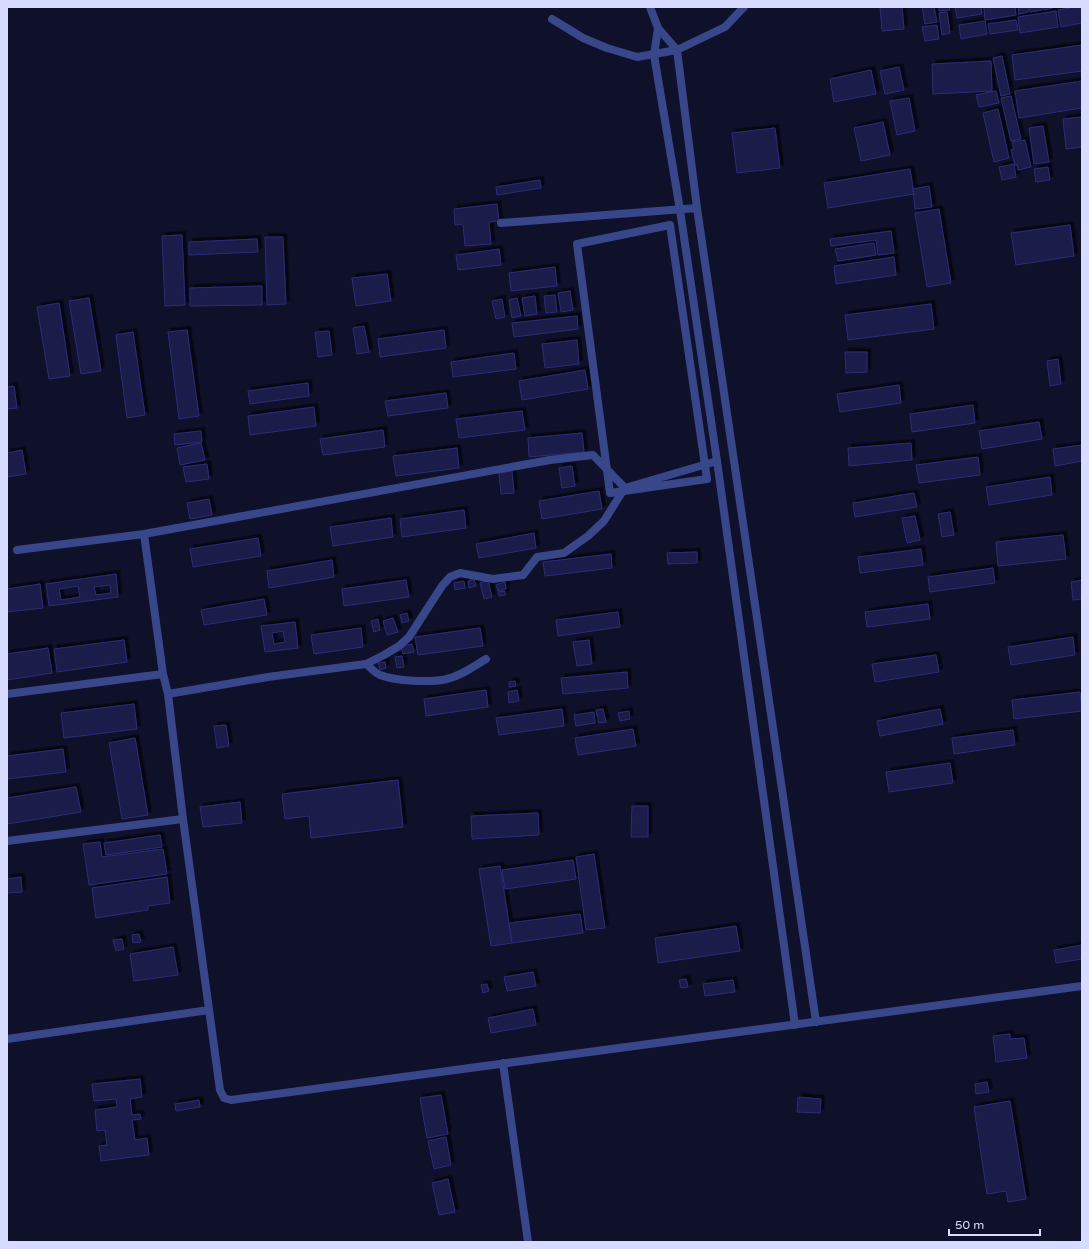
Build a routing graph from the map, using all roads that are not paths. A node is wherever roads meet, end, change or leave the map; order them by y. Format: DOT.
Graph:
graph roads {
  1 [pos="650,7"];
  2 [pos="744,7"];
  3 [pos="552,19"];
  4 [pos="658,28"];
  5 [pos="677,50"];
  6 [pos="654,55"];
  7 [pos="697,208"];
  8 [pos="680,210"];
  9 [pos="501,223"];
  10 [pos="670,225"];
  11 [pos="717,461"];
  12 [pos="625,488"];
  13 [pos="144,534"];
  14 [pos="17,550"];
  15 [pos="486,659"];
  16 [pos="366,664"];
  17 [pos="163,674"];
  18 [pos="7,694"];
  19 [pos="168,694"];
  20 [pos="183,819"];
  21 [pos="7,841"];
  22 [pos="1082,986"];
  23 [pos="209,1010"];
  24 [pos="816,1022"];
  25 [pos="795,1025"];
  26 [pos="7,1039"];
  27 [pos="503,1063"];
  28 [pos="528,1242"];
  1 -- 4 [label="street"];
  2 -- 5 [label="street"];
  3 -- 6 [label="street"];
  4 -- 5 [label="street"];
  4 -- 6 [label="street"];
  5 -- 6 [label="street"];
  5 -- 7 [label="street"];
  6 -- 8 [label="street"];
  7 -- 8 [label="street"];
  7 -- 24 [label="street"];
  8 -- 9 [label="street"];
  8 -- 11 [label="street"];
  10 -- 10 [label="street"];
  11 -- 12 [label="street"];
  11 -- 25 [label="street"];
  12 -- 13 [label="street"];
  12 -- 16 [label="street"];
  13 -- 14 [label="street"];
  13 -- 17 [label="street"];
  15 -- 16 [label="street"];
  16 -- 19 [label="street"];
  17 -- 18 [label="street"];
  17 -- 19 [label="street"];
  19 -- 20 [label="street"];
  20 -- 21 [label="street"];
  20 -- 23 [label="street"];
  22 -- 24 [label="street"];
  23 -- 26 [label="street"];
  23 -- 27 [label="street"];
  24 -- 25 [label="street"];
  25 -- 27 [label="street"];
  27 -- 28 [label="street"];
}
